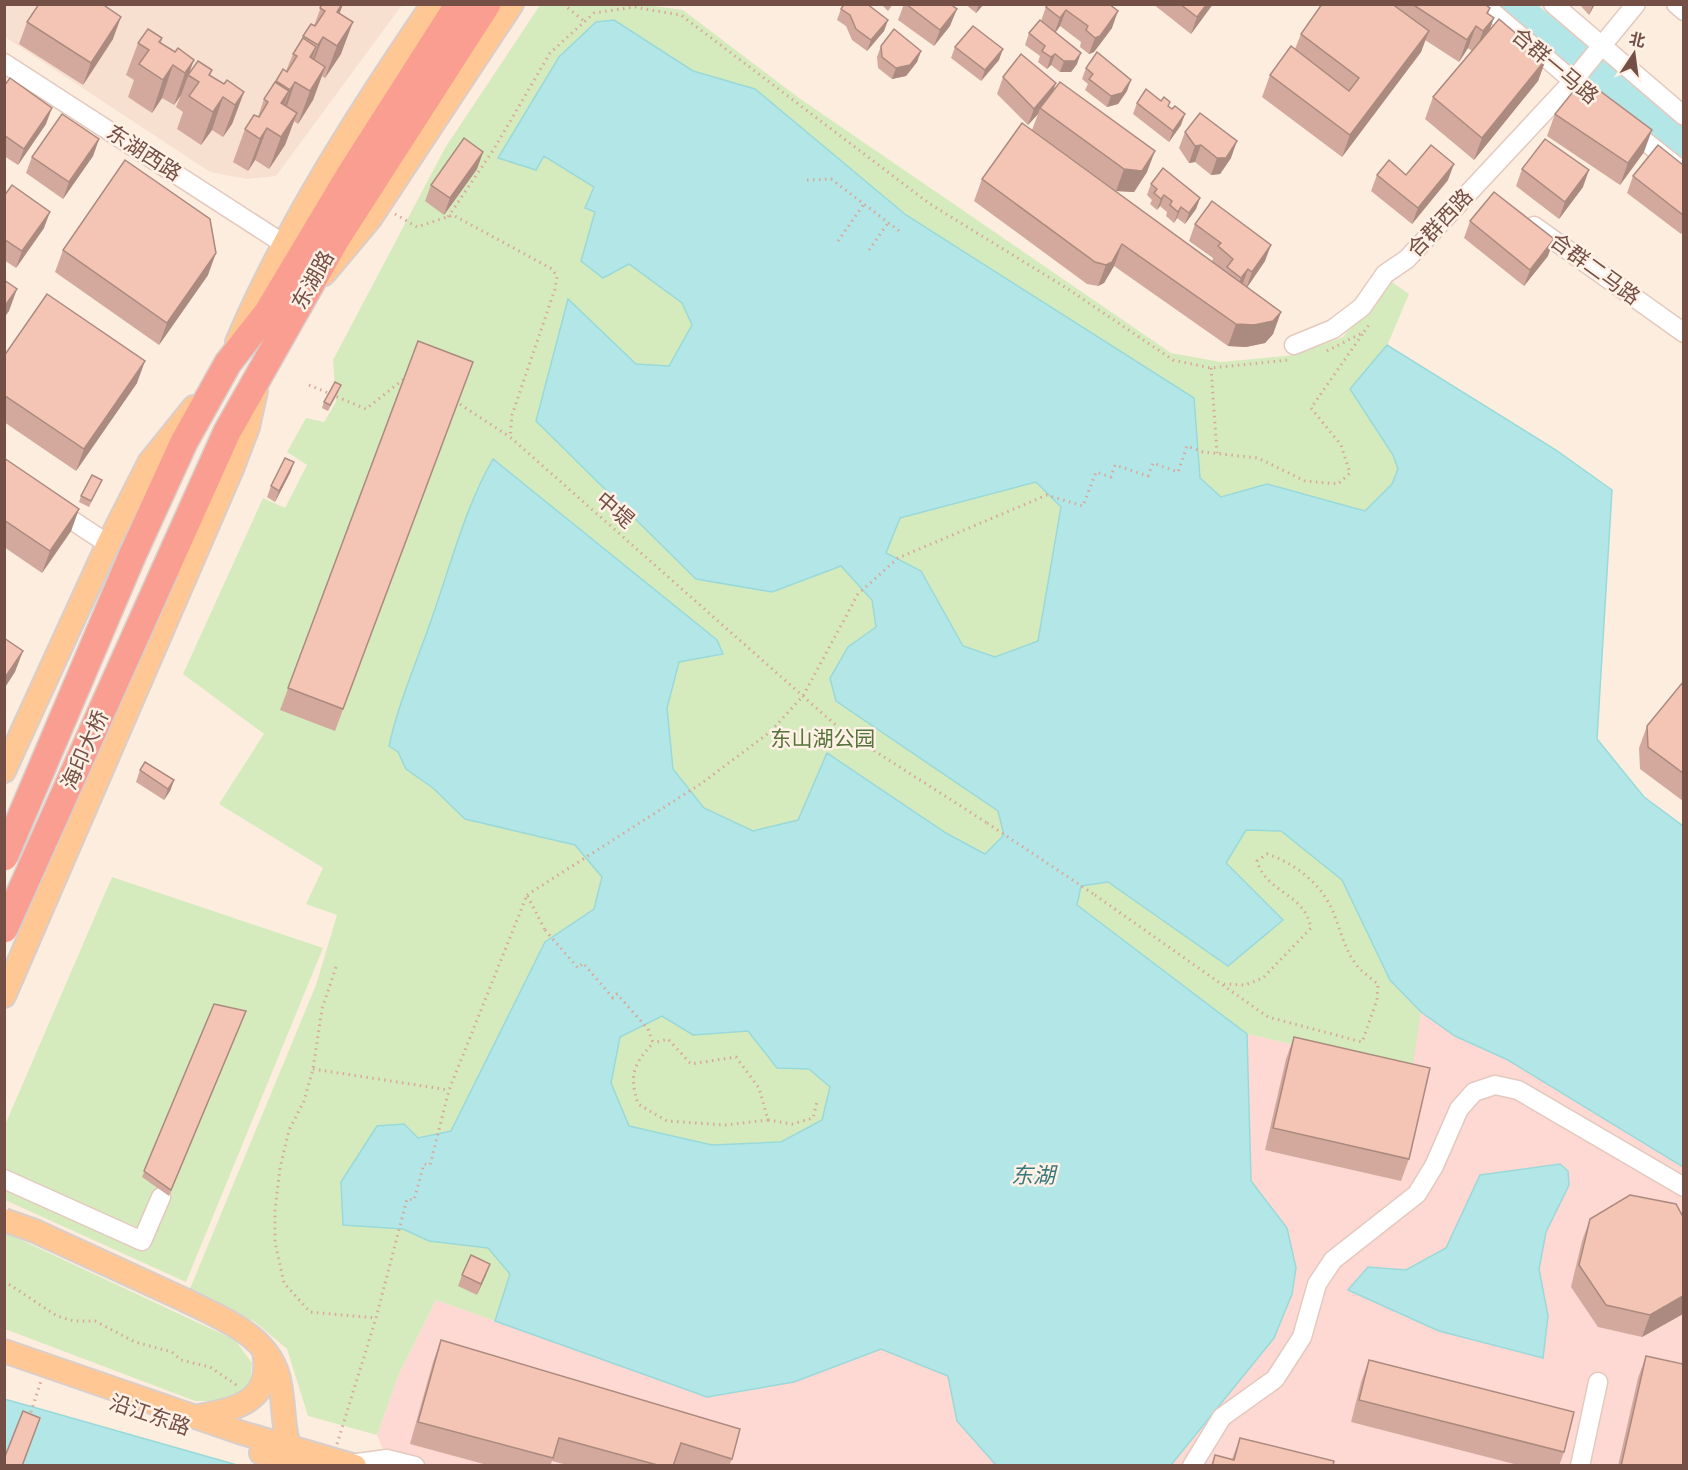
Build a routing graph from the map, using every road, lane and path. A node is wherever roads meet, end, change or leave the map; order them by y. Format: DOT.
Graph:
graph roads {
  1 [pos="433,4"];
  2 [pos="459,4"];
  3 [pos="487,4"];
  4 [pos="512,4"];
  5 [pos="563,4"];
  6 [pos="1482,4"];
  7 [pos="1553,4"];
  8 [pos="1636,4"];
  9 [pos="1676,4"];
  10 [pos="1683,11"];
  11 [pos="584,21"];
  12 [pos="446,46"];
  13 [pos="1598,50"];
  14 [pos="4,63"];
  15 [pos="1576,77"];
  16 [pos="1683,116"];
  17 [pos="1683,172"];
  18 [pos="807,180"];
  19 [pos="1477,184"];
  20 [pos="1496,198"];
  21 [pos="864,204"];
  22 [pos="388,211"];
  23 [pos="448,217"];
  24 [pos="1524,218"];
  25 [pos="888,223"];
  26 [pos="902,233"];
  27 [pos="838,241"];
  28 [pos="284,244"];
  29 [pos="869,250"];
  30 [pos="310,288"];
  31 [pos="1376,316"];
  32 [pos="1364,332"];
  33 [pos="1683,333"];
  34 [pos="1294,352"];
  35 [pos="1323,352"];
  36 [pos="228,363"];
  37 [pos="1211,368"];
  38 [pos="411,373"];
  39 [pos="260,376"];
  40 [pos="309,385"];
  41 [pos="451,399"];
  42 [pos="510,437"];
  43 [pos="1217,453"];
  44 [pos="40,499"];
  45 [pos="120,550"];
  46 [pos="165,570"];
  47 [pos="803,696"];
  48 [pos="4,771"];
  49 [pos="4,857"];
  50 [pos="527,895"];
  51 [pos="4,930"];
  52 [pos="336,968"];
  53 [pos="1224,984"];
  54 [pos="4,996"];
  55 [pos="653,1043"];
  56 [pos="313,1069"];
  57 [pos="450,1090"];
  58 [pos="817,1102"];
  59 [pos="768,1120"];
  60 [pos="4,1179"];
  61 [pos="1683,1187"];
  62 [pos="161,1197"];
  63 [pos="4,1220"];
  64 [pos="4,1281"];
  65 [pos="376,1318"];
  66 [pos="263,1347"];
  67 [pos="4,1351"];
  68 [pos="4,1365"];
  69 [pos="42,1378"];
  70 [pos="1598,1382"];
  71 [pos="250,1402"];
  72 [pos="196,1416"];
  73 [pos="29,1420"];
  74 [pos="294,1459"];
  75 [pos="346,1463"];
  76 [pos="415,1466"];
  77 [pos="1192,1466"];
  78 [pos="1580,1466"];
  1 -- 28 [label="main road"];
  2 -- 12 [label="highway, 东湖路"];
  3 -- 12 [label="highway, 东湖路"];
  4 -- 30 [label="main road"];
  5 -- 11 [label="path"];
  6 -- 15 [label="street, 合群一马路"];
  7 -- 13 [label="street"];
  8 -- 13 [label="street, 合群西路"];
  9 -- 10 [label="street"];
  11 -- 23 [label="path"];
  11 -- 37 [label="path"];
  12 -- 30 [label="highway, 东湖路"];
  12 -- 36 [label="highway, 东湖路"];
  13 -- 15 [label="street, 合群西路"];
  13 -- 16 [label="street"];
  14 -- 28 [label="street, 东湖西路"];
  15 -- 17 [label="street, 合群一马路"];
  15 -- 19 [label="street, 合群西路"];
  18 -- 21 [label="path"];
  19 -- 20 [label="street"];
  19 -- 34 [label="street, 合群西路"];
  21 -- 25 [label="path"];
  21 -- 27 [label="path"];
  22 -- 23 [label="path"];
  23 -- 42 [label="path"];
  24 -- 33 [label="street, 合群二马路"];
  25 -- 26 [label="path"];
  25 -- 29 [label="path"];
  28 -- 36 [label="main road"];
  30 -- 39 [label="highway, 东湖路"];
  31 -- 32 [label="path"];
  32 -- 35 [label="path"];
  32 -- 43 [label="path"];
  34 -- 37 [label="path"];
  36 -- 45 [label="highway, 东湖路"];
  37 -- 43 [label="path"];
  38 -- 40 [label="path"];
  39 -- 46 [label="highway, 东湖路"];
  39 -- 54 [label="main road"];
  41 -- 42 [label="path, 中堤"];
  42 -- 47 [label="path, 中堤"];
  43 -- 47 [label="path"];
  44 -- 45 [label="street"];
  45 -- 48 [label="main road"];
  45 -- 49 [label="highway, 海印大桥, bridge"];
  46 -- 51 [label="highway, 海印大桥, bridge"];
  47 -- 50 [label="path"];
  47 -- 53 [label="path, 中堤, bridge"];
  50 -- 55 [label="path, bridge"];
  50 -- 57 [label="path"];
  52 -- 56 [label="path"];
  53 -- 53 [label="path, 中堤"];
  55 -- 59 [label="path"];
  55 -- 59 [label="path"];
  56 -- 57 [label="path"];
  56 -- 65 [label="path"];
  57 -- 65 [label="path"];
  58 -- 59 [label="path"];
  60 -- 62 [label="street"];
  61 -- 77 [label="street"];
  63 -- 66 [label="main road, bridge"];
  64 -- 71 [label="path"];
  65 -- 75 [label="path"];
  66 -- 71 [label="main road"];
  66 -- 74 [label="main road"];
  67 -- 72 [label="main road, 沿江东路"];
  68 -- 69 [label="main road, 沿江东路"];
  69 -- 73 [label="path"];
  69 -- 74 [label="main road, 沿江东路"];
  70 -- 78 [label="street"];
  71 -- 72 [label="main road"];
  72 -- 74 [label="main road, 沿江东路"];
  74 -- 75 [label="main road"];
  75 -- 76 [label="street"];
}
